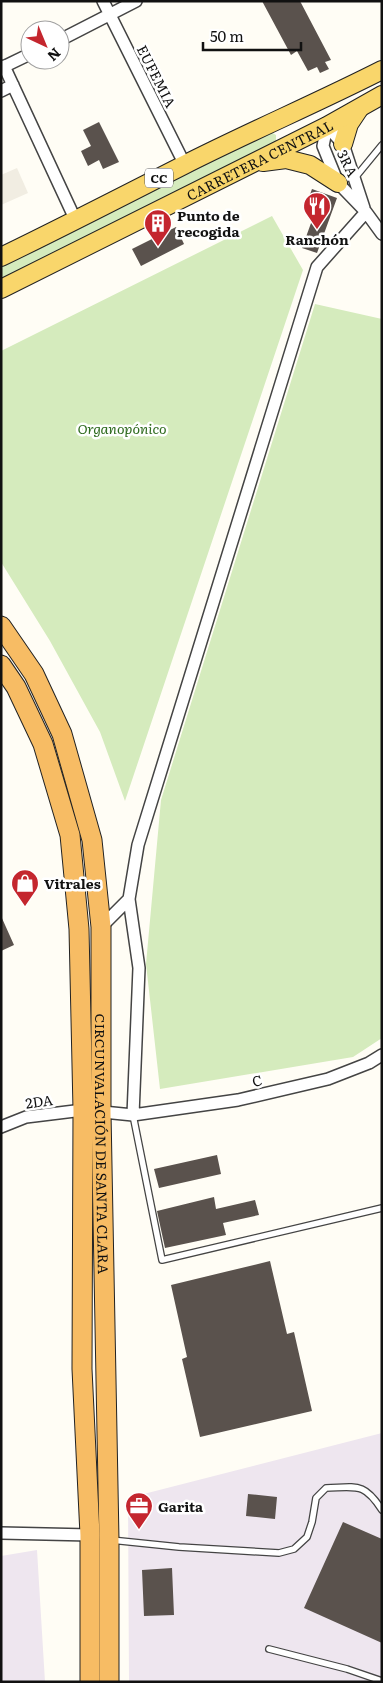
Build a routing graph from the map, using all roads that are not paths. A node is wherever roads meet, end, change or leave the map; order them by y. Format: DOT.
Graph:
graph roads {
  1 [pos="103,1"];
  2 [pos="136,1"];
  3 [pos="110,16"];
  4 [pos="70,35"];
  5 [pos="20,59"];
  6 [pos="3,67"];
  7 [pos="382,70"];
  8 [pos="13,85"];
  9 [pos="1,91"];
  10 [pos="382,95"];
  11 [pos="319,102"];
  12 [pos="366,103"];
  13 [pos="327,126"];
  14 [pos="343,144"];
  15 [pos="382,145"];
  16 [pos="250,164"];
  17 [pos="185,165"];
  18 [pos="346,181"];
  19 [pos="366,212"];
  20 [pos="76,221"];
  21 [pos="382,234"];
  22 [pos="1,257"];
  23 [pos="1,289"];
  24 [pos="1,626"];
  25 [pos="1,664"];
  26 [pos="1,673"];
  27 [pos="25,681"];
  28 [pos="129,899"];
  29 [pos="101,927"];
  30 [pos="382,1055"];
  31 [pos="92,1111"];
  32 [pos="133,1115"];
  33 [pos="1,1127"];
  34 [pos="382,1208"];
  35 [pos="382,1510"];
  36 [pos="1,1533"];
  37 [pos="90,1535"];
  38 [pos="109,1540"];
  39 [pos="268,1649"];
  40 [pos="90,1682"];
  41 [pos="109,1682"];
  42 [pos="382,1682"];
  1 -- 3 [label="street, EUFEMIA"];
  2 -- 3 [label="street"];
  3 -- 4 [label="street"];
  3 -- 17 [label="street, EUFEMIA"];
  5 -- 6 [label="street"];
  6 -- 8 [label="street"];
  7 -- 11 [label="main road, CARRETERA CENTRAL / CC"];
  8 -- 9 [label="street"];
  8 -- 20 [label="street"];
  10 -- 12 [label="main road, CARRETERA CENTRAL / CC"];
  11 -- 13 [label="main road"];
  11 -- 17 [label="main road, CARRETERA CENTRAL / CC"];
  12 -- 13 [label="main road, CARRETERA CENTRAL / CC"];
  12 -- 14 [label="main road"];
  13 -- 14 [label="street, 3RA"];
  13 -- 16 [label="main road, CARRETERA CENTRAL / CC"];
  13 -- 18 [label="street, 3RA"];
  14 -- 18 [label="street, 3RA"];
  15 -- 18 [label="lane"];
  16 -- 18 [label="main road"];
  16 -- 23 [label="main road, CARRETERA CENTRAL / CC"];
  17 -- 20 [label="main road, CARRETERA CENTRAL / CC"];
  18 -- 19 [label="street, 3RA"];
  18 -- 19 [label="street, 3RA"];
  19 -- 21 [label="street, 3RA"];
  19 -- 28 [label="street"];
  20 -- 22 [label="main road, CARRETERA CENTRAL / CC"];
  24 -- 27 [label="highway, CIRCUNVALACIÓN DE SANTA CLARA"];
  25 -- 27 [label="highway, CIRCUNVALACIÓN DE SANTA CLARA"];
  26 -- 27 [label="lane"];
  27 -- 29 [label="highway, CIRCUNVALACIÓN DE SANTA CLARA"];
  27 -- 31 [label="highway, CIRCUNVALACIÓN DE SANTA CLARA"];
  28 -- 29 [label="street"];
  28 -- 32 [label="street"];
  29 -- 31 [label="highway, CIRCUNVALACIÓN DE SANTA CLARA"];
  30 -- 32 [label="street, C"];
  31 -- 32 [label="street, C"];
  31 -- 33 [label="street, 2DA"];
  31 -- 37 [label="highway, CIRCUNVALACIÓN DE SANTA CLARA"];
  31 -- 38 [label="highway, CIRCUNVALACIÓN DE SANTA CLARA"];
  32 -- 34 [label="lane"];
  35 -- 38 [label="lane"];
  36 -- 37 [label="street"];
  37 -- 40 [label="highway, CIRCUNVALACIÓN DE SANTA CLARA"];
  38 -- 41 [label="highway, CIRCUNVALACIÓN DE SANTA CLARA"];
  39 -- 42 [label="lane"];
}
